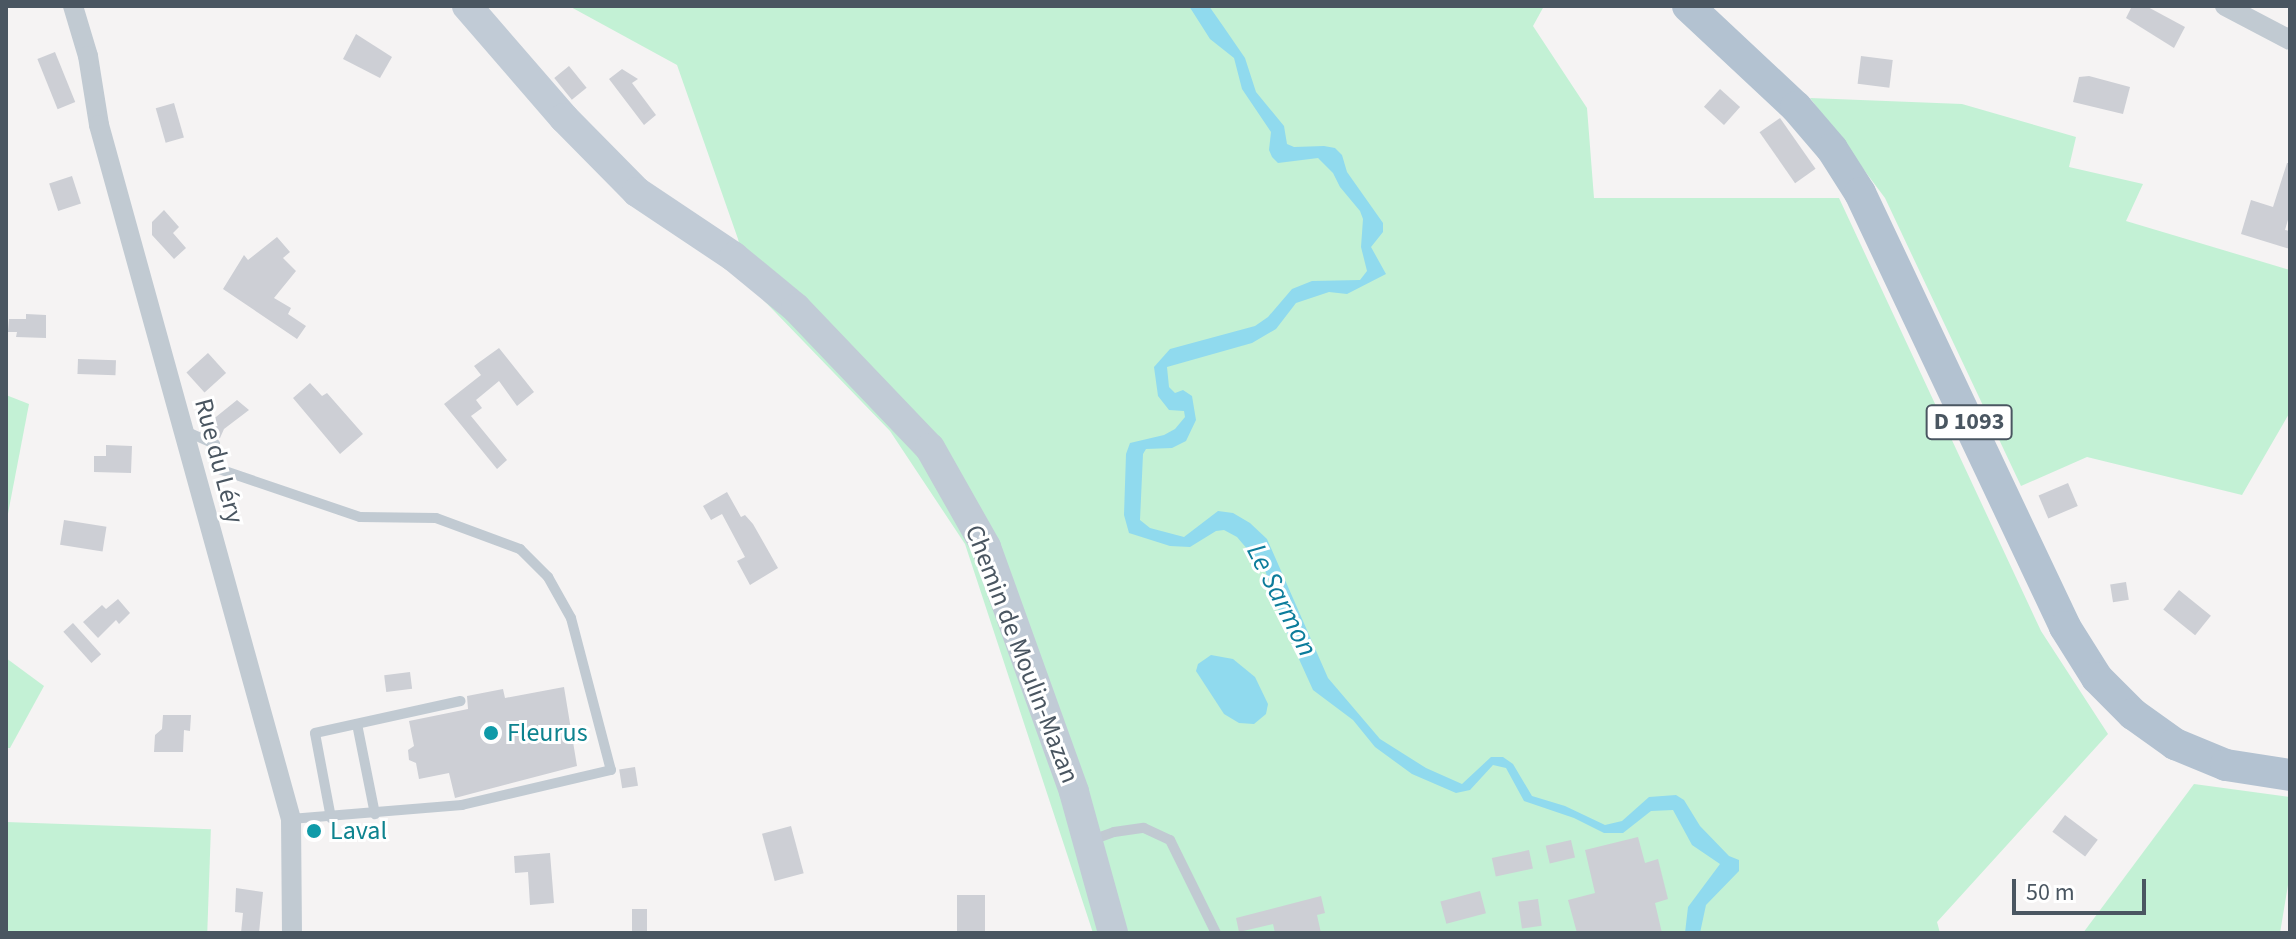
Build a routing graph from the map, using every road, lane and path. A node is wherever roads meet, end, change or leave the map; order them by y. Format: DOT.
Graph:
graph roads {
  1 [pos="73,6"];
  2 [pos="467,6"];
  3 [pos="1688,6"];
  4 [pos="2234,8"];
  5 [pos="2290,40"];
  6 [pos="183,430"];
  7 [pos="461,701"];
  8 [pos="357,724"];
  9 [pos="2290,775"];
  10 [pos="375,814"];
  11 [pos="331,818"];
  12 [pos="291,819"];
  13 [pos="1090,841"];
  14 [pos="292,933"];
  15 [pos="1113,933"];
  16 [pos="1216,933"];
  1 -- 6 [label="street, Rue du Léry"];
  2 -- 13 [label="street, Chemin de Moulin-Mazan"];
  3 -- 9 [label="main road, D 1093"];
  4 -- 5 [label="street"];
  6 -- 10 [label="lane"];
  6 -- 12 [label="street, Rue du Léry"];
  7 -- 8 [label="lane"];
  8 -- 10 [label="lane"];
  8 -- 11 [label="lane"];
  10 -- 11 [label="lane"];
  11 -- 12 [label="lane"];
  12 -- 14 [label="street, Rue du Léry"];
  13 -- 15 [label="street, Chemin de Moulin-Mazan"];
  13 -- 16 [label="lane"];
}
